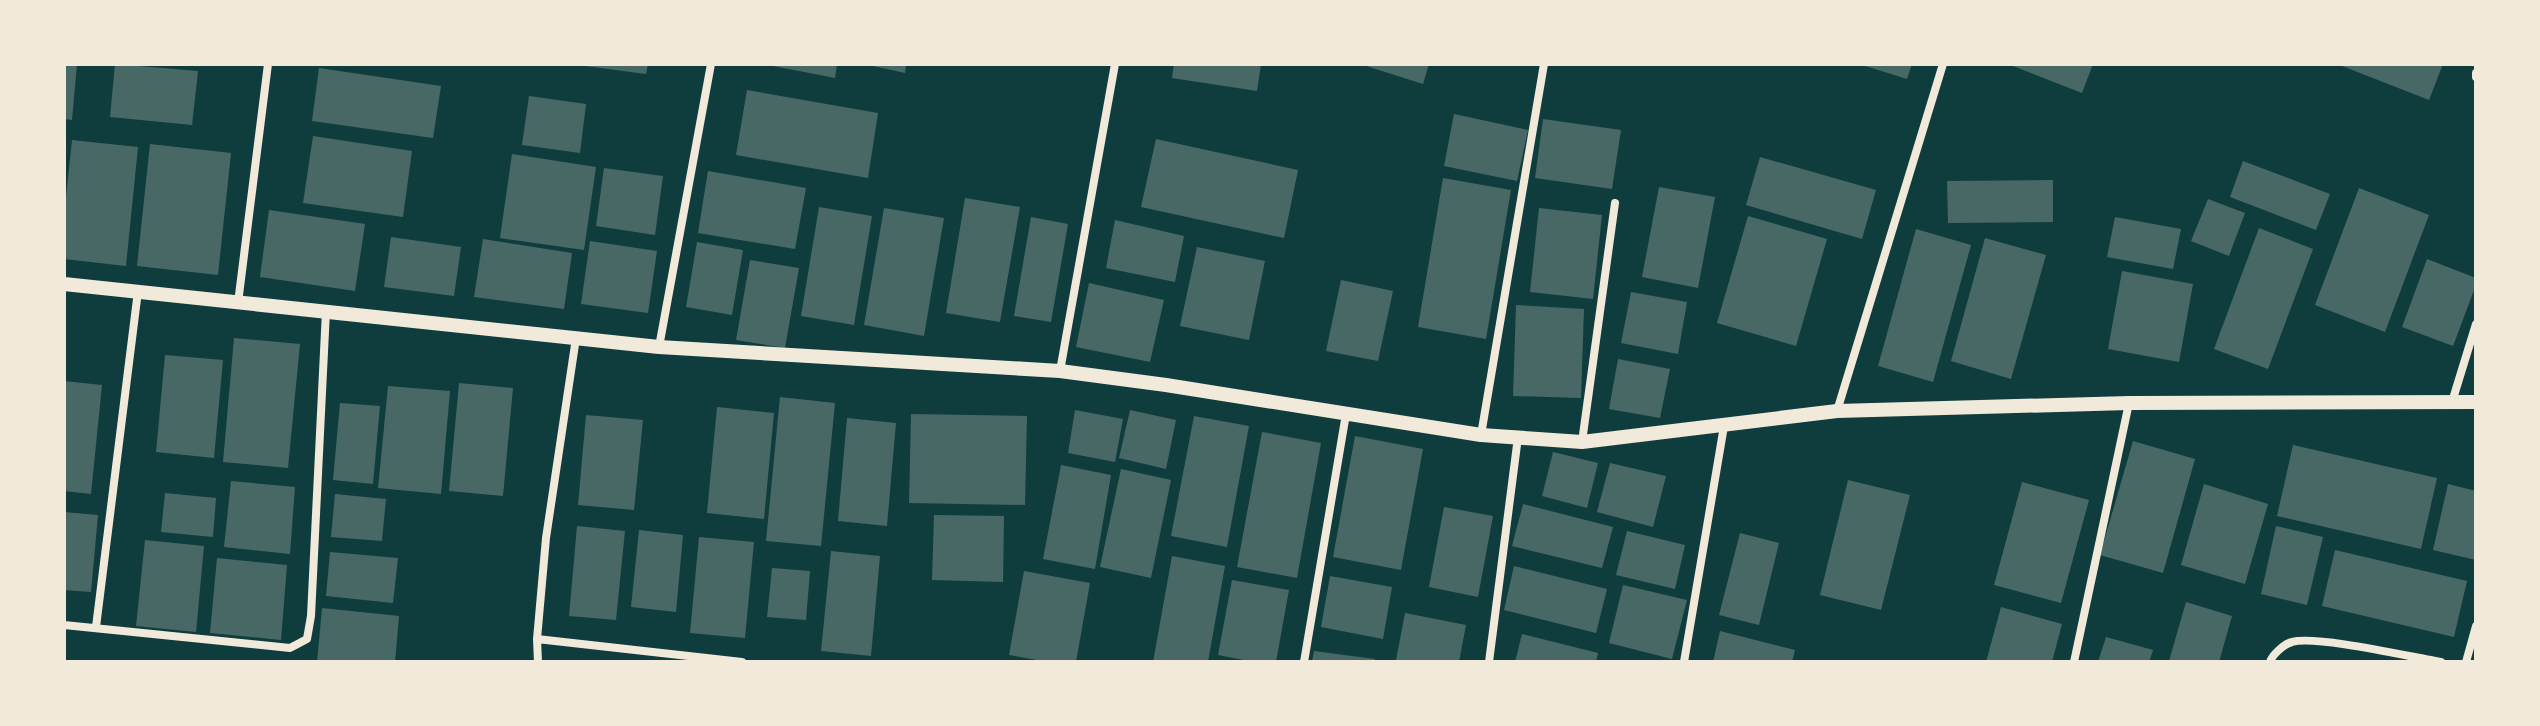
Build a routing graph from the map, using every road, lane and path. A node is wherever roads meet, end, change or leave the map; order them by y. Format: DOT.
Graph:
graph roads {
  1 [pos="268,64"];
  2 [pos="711,64"];
  3 [pos="1115,64"];
  4 [pos="1544,64"];
  5 [pos="1943,64"];
  6 [pos="1615,203"];
  7 [pos="64,284"];
  8 [pos="138,291"];
  9 [pos="238,303"];
  10 [pos="326,311"];
  11 [pos="2476,324"];
  12 [pos="576,338"];
  13 [pos="659,347"];
  14 [pos="1060,371"];
  15 [pos="2452,402"];
  16 [pos="2476,402"];
  17 [pos="2129,403"];
  18 [pos="1837,411"];
  19 [pos="1346,414"];
  20 [pos="1724,426"];
  21 [pos="1481,435"];
  22 [pos="1518,437"];
  23 [pos="1582,442"];
  24 [pos="64,625"];
  25 [pos="2476,626"];
  26 [pos="96,627"];
  27 [pos="537,639"];
  28 [pos="538,662"];
  29 [pos="742,662"];
  30 [pos="1304,662"];
  31 [pos="1489,662"];
  32 [pos="1684,662"];
  33 [pos="2074,662"];
  34 [pos="2270,662"];
  35 [pos="2441,662"];
  36 [pos="2466,662"];
  1 -- 9 [label="street"];
  2 -- 13 [label="street"];
  3 -- 14 [label="street"];
  4 -- 21 [label="street"];
  5 -- 18 [label="street"];
  6 -- 23 [label="street"];
  7 -- 8 [label="street"];
  8 -- 9 [label="street"];
  8 -- 26 [label="street"];
  9 -- 10 [label="street"];
  10 -- 12 [label="street"];
  10 -- 26 [label="street"];
  11 -- 15 [label="street"];
  12 -- 13 [label="street"];
  12 -- 27 [label="street"];
  13 -- 14 [label="street"];
  14 -- 19 [label="street"];
  15 -- 16 [label="street"];
  15 -- 17 [label="street"];
  17 -- 18 [label="street"];
  17 -- 33 [label="street"];
  18 -- 20 [label="street"];
  19 -- 21 [label="street"];
  19 -- 30 [label="street"];
  20 -- 23 [label="street"];
  20 -- 32 [label="street"];
  21 -- 22 [label="street"];
  22 -- 23 [label="street"];
  22 -- 31 [label="street"];
  24 -- 26 [label="street"];
  25 -- 36 [label="street"];
  27 -- 28 [label="street"];
  27 -- 29 [label="street"];
  34 -- 35 [label="street"];
}
